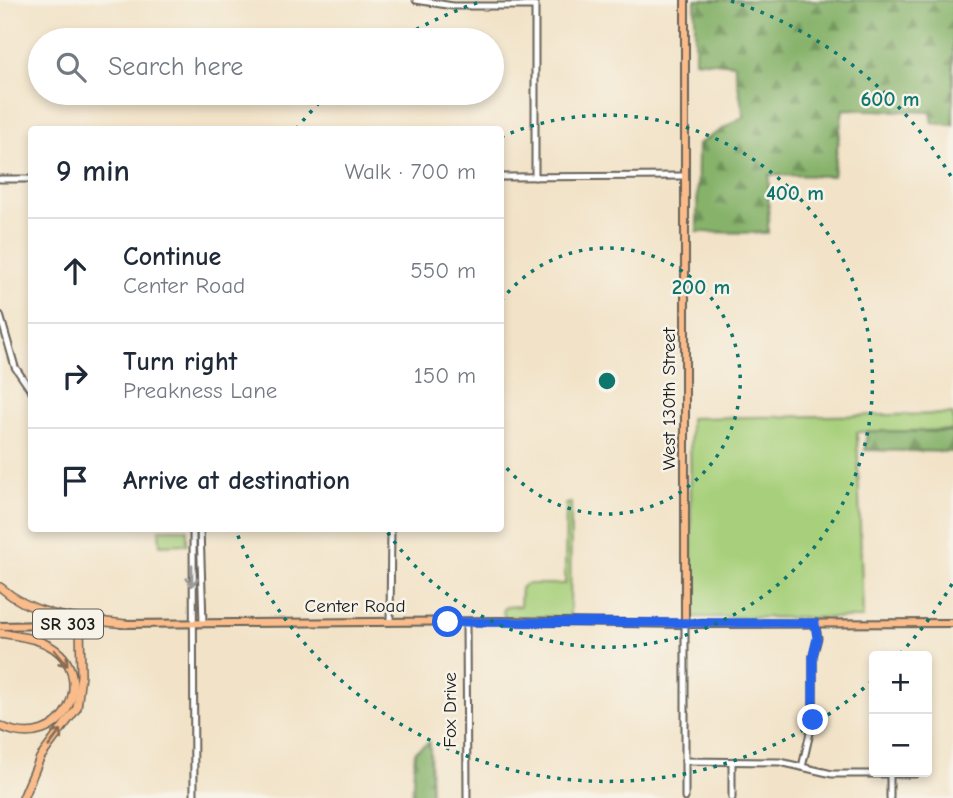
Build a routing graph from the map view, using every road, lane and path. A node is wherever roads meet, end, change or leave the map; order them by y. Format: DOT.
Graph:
graph roads {
  1 [pos="416,0"];
  2 [pos="685,0"];
  3 [pos="685,176"];
  4 [pos="504,177"];
  5 [pos="535,177"];
  6 [pos="28,178"];
  7 [pos="0,179"];
  8 [pos="0,315"];
  9 [pos="28,386"];
  10 [pos="193,532"];
  11 [pos="200,532"];
  12 [pos="391,532"];
  13 [pos="0,587"];
  14 [pos="390,622"];
  15 [pos="466,622"];
  16 [pos="192,623"];
  17 [pos="203,623"];
  18 [pos="953,623"];
  19 [pos="80,624"];
  20 [pos="126,624"];
  21 [pos="685,624"];
  22 [pos="815,625"];
  23 [pos="0,629"];
  24 [pos="0,726"];
  25 [pos="687,761"];
  26 [pos="732,762"];
  27 [pos="802,767"];
  28 [pos="869,775"];
  29 [pos="890,777"];
  30 [pos="23,798"];
  31 [pos="194,798"];
  32 [pos="467,798"];
  33 [pos="685,798"];
  34 [pos="732,798"];
  35 [pos="890,798"];
  1 -- 5 [label="street"];
  2 -- 3 [label="main road, West 130th Street"];
  3 -- 5 [label="street"];
  3 -- 21 [label="main road, West 130th Street"];
  4 -- 5 [label="street"];
  6 -- 7 [label="street"];
  8 -- 9 [label="street"];
  10 -- 16 [label="street, one-way"];
  11 -- 17 [label="street"];
  12 -- 14 [label="street"];
  13 -- 20 [label="highway"];
  14 -- 15 [label="main road, Center Road / SR 303"];
  14 -- 17 [label="main road, Center Road / SR 303"];
  15 -- 21 [label="main road, Center Road / SR 303"];
  15 -- 32 [label="street, Fox Drive"];
  16 -- 17 [label="main road, Center Road / SR 303"];
  16 -- 20 [label="main road, Center Road / SR 303"];
  16 -- 31 [label="street"];
  18 -- 22 [label="main road, Center Road / SR 303"];
  19 -- 20 [label="main road, Center Road / SR 303"];
  19 -- 23 [label="main road, Center Road / SR 303"];
  30 -- 19 [label="highway, one-way"];
  21 -- 22 [label="main road, Center Road / SR 303"];
  21 -- 25 [label="street, West 130th Street"];
  22 -- 27 [label="street"];
  23 -- 24 [label="highway, one-way"];
  25 -- 26 [label="street"];
  25 -- 33 [label="street, West 130th Street"];
  26 -- 27 [label="street"];
  26 -- 34 [label="street"];
  27 -- 28 [label="street"];
  29 -- 35 [label="street"];
}
